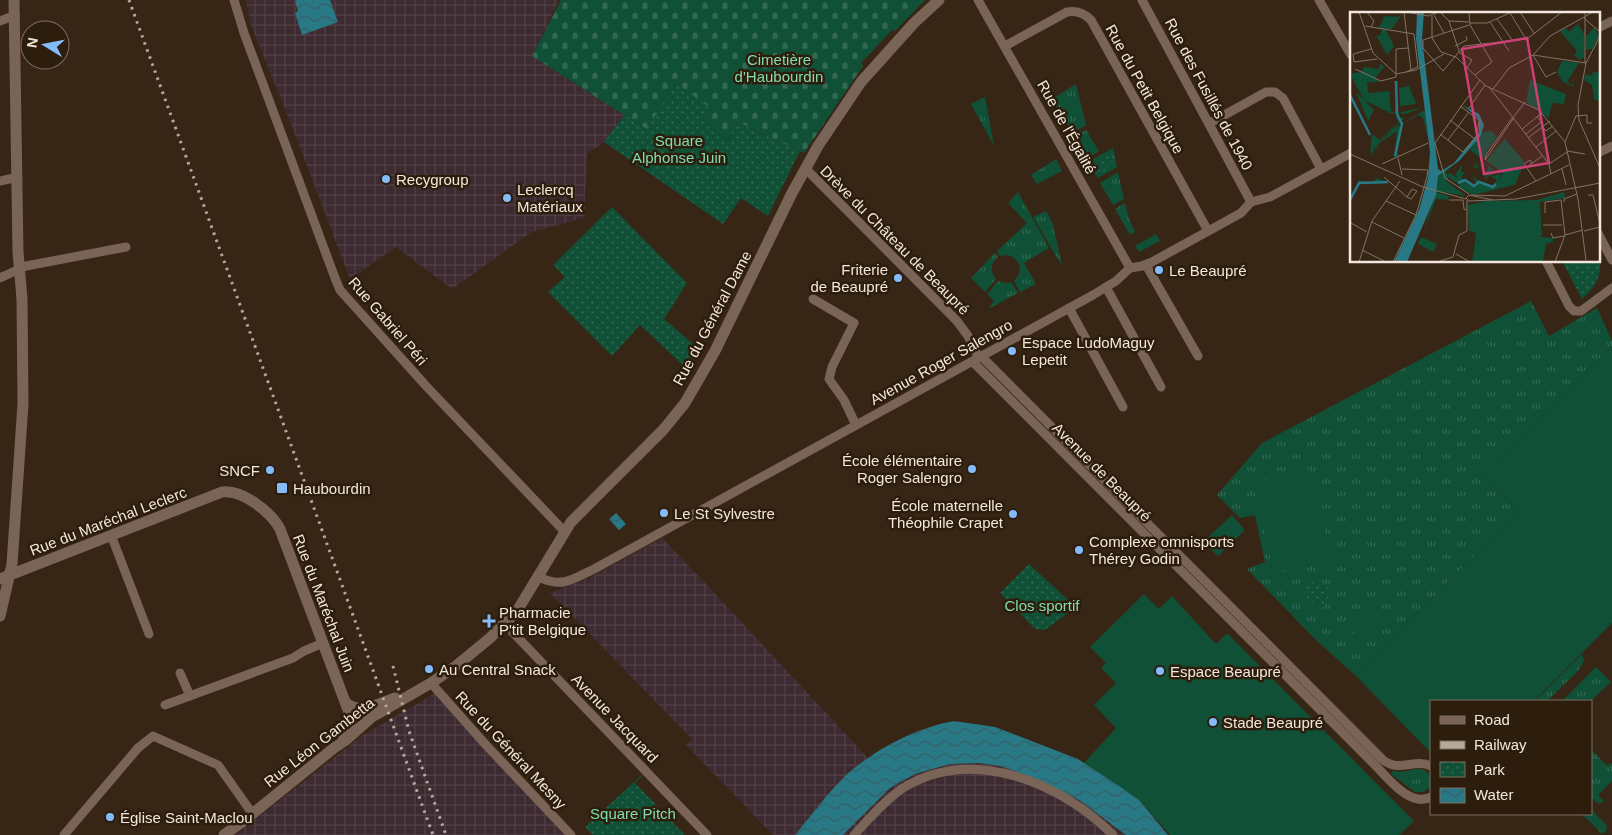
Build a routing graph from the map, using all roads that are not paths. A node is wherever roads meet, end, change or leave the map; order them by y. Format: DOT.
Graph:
graph roads {
  1 [pos="14,0"];
  2 [pos="234,0"];
  3 [pos="939,0"];
  4 [pos="978,0"];
  5 [pos="1318,0"];
  6 [pos="1145,1"];
  7 [pos="15,15"];
  8 [pos="0,21"];
  9 [pos="1612,21"];
  10 [pos="1600,27"];
  11 [pos="1005,46"];
  12 [pos="1350,54"];
  13 [pos="1210,124"];
  14 [pos="1612,146"];
  15 [pos="1600,152"];
  16 [pos="1350,154"];
  17 [pos="805,168"];
  18 [pos="1321,169"];
  19 [pos="18,177"];
  20 [pos="0,182"];
  21 [pos="1252,202"];
  22 [pos="1208,231"];
  23 [pos="1600,238"];
  24 [pos="126,247"];
  25 [pos="1612,260"];
  26 [pos="1547,262"];
  27 [pos="1146,265"];
  28 [pos="19,268"];
  29 [pos="1130,268"];
  30 [pos="0,278"];
  31 [pos="1106,287"];
  32 [pos="1612,288"];
  33 [pos="812,299"];
  34 [pos="1069,308"];
  35 [pos="1198,356"];
  36 [pos="978,359"];
  37 [pos="1162,387"];
  38 [pos="1123,407"];
  39 [pos="856,425"];
  40 [pos="226,492"];
  41 [pos="564,531"];
  42 [pos="110,535"];
  43 [pos="5,577"];
  44 [pos="538,577"];
  45 [pos="0,616"];
  46 [pos="505,624"];
  47 [pos="149,634"];
  48 [pos="323,643"];
  49 [pos="180,672"];
  50 [pos="431,683"];
  51 [pos="420,689"];
  52 [pos="190,696"];
  53 [pos="346,703"];
  54 [pos="165,705"];
  55 [pos="334,748"];
  56 [pos="1430,766"];
  57 [pos="1430,797"];
  58 [pos="252,813"];
  59 [pos="705,834"];
  60 [pos="64,835"];
  61 [pos="224,835"];
  62 [pos="571,835"];
  63 [pos="854,835"];
  64 [pos="1113,835"];
  1 -- 7 [label="street"];
  2 -- 41 [label="street, Rue Gabriel Péri"];
  3 -- 17 [label="street, Rue du Général Dame"];
  4 -- 11 [label="street, Rue de l'Égalité"];
  5 -- 12 [label="street"];
  6 -- 13 [label="street, Rue des Fusillés de 1940"];
  7 -- 8 [label="street"];
  7 -- 19 [label="street"];
  9 -- 10 [label="street"];
  11 -- 22 [label="street, Rue du Petit Belgique"];
  11 -- 29 [label="street, Rue de l'Égalité"];
  13 -- 18 [label="street"];
  13 -- 21 [label="street, Rue des Fusillés de 1940"];
  14 -- 15 [label="street"];
  16 -- 18 [label="street, Avenue Roger Salengro"];
  17 -- 36 [label="street, Drève du Château de Beaupré"];
  17 -- 41 [label="street, Rue du Général Dame"];
  18 -- 21 [label="street, Avenue Roger Salengro"];
  19 -- 20 [label="street"];
  19 -- 28 [label="street"];
  21 -- 22 [label="street, Avenue Roger Salengro"];
  22 -- 27 [label="street, Avenue Roger Salengro"];
  23 -- 25 [label="street"];
  24 -- 28 [label="street"];
  26 -- 32 [label="street"];
  27 -- 29 [label="street, Avenue Roger Salengro"];
  27 -- 35 [label="street"];
  28 -- 30 [label="street"];
  28 -- 43 [label="street"];
  29 -- 31 [label="street, Avenue Roger Salengro"];
  31 -- 34 [label="street, Avenue Roger Salengro"];
  31 -- 37 [label="street"];
  33 -- 39 [label="street"];
  34 -- 36 [label="street, Avenue Roger Salengro"];
  34 -- 38 [label="street"];
  36 -- 39 [label="street, Avenue Roger Salengro"];
  36 -- 56 [label="street, Avenue de Beaupré"];
  36 -- 57 [label="street, Avenue de Beaupré"];
  39 -- 44 [label="street, Avenue Roger Salengro"];
  40 -- 42 [label="street, Rue du Maréchal Leclerc"];
  40 -- 48 [label="street, Rue du Maréchal Juin"];
  41 -- 44 [label="street, Rue du Général Dame"];
  42 -- 43 [label="street, Rue du Maréchal Leclerc"];
  42 -- 47 [label="street"];
  43 -- 45 [label="street"];
  44 -- 46 [label="street, Rue du Général Dame"];
  46 -- 50 [label="street, Rue du Général Dame"];
  46 -- 59 [label="street, Avenue Jacquard"];
  48 -- 52 [label="street"];
  48 -- 53 [label="street, Rue du Maréchal Juin"];
  49 -- 52 [label="street"];
  50 -- 51 [label="street, Rue du Général Dame"];
  50 -- 62 [label="street, Rue du Général Mesny"];
  51 -- 53 [label="street, Rue Léon Gambetta"];
  51 -- 55 [label="street, Rue Léon Gambetta"];
  52 -- 54 [label="street"];
  53 -- 55 [label="street, Rue du Maréchal Juin"];
  55 -- 58 [label="street, Rue Léon Gambetta"];
  58 -- 60 [label="street"];
  58 -- 61 [label="street, Rue Léon Gambetta"];
  63 -- 64 [label="street"];
}
